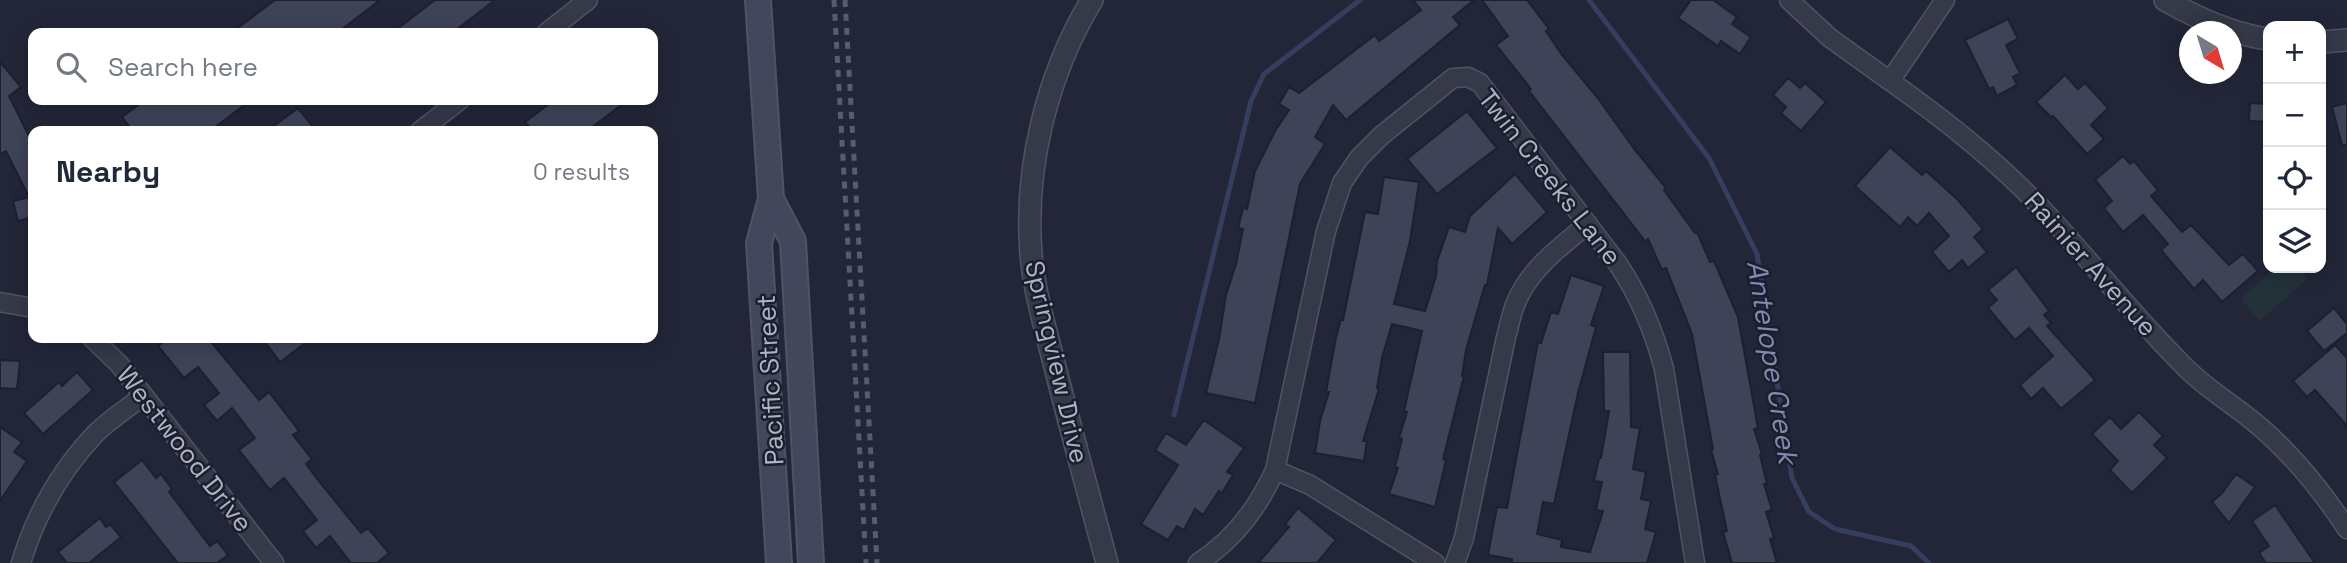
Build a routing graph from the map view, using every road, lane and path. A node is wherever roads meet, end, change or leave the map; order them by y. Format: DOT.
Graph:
graph roads {
  1 [pos="588,0"];
  2 [pos="1092,0"];
  3 [pos="1789,0"];
  4 [pos="1945,0"];
  5 [pos="2165,0"];
  6 [pos="758,4"];
  7 [pos="552,28"];
  8 [pos="2263,38"];
  9 [pos="2347,40"];
  10 [pos="2326,42"];
  11 [pos="1891,81"];
  12 [pos="454,105"];
  13 [pos="426,126"];
  14 [pos="771,199"];
  15 [pos="1588,224"];
  16 [pos="0,302"];
  17 [pos="28,307"];
  18 [pos="97,343"];
  19 [pos="799,344"];
  20 [pos="143,396"];
  21 [pos="770,415"];
  22 [pos="1275,470"];
  23 [pos="806,497"];
  24 [pos="2347,528"];
  25 [pos="21,563"];
  26 [pos="274,563"];
  27 [pos="779,563"];
  28 [pos="811,563"];
  29 [pos="1107,563"];
  30 [pos="1198,563"];
  31 [pos="1435,563"];
  32 [pos="1455,563"];
  33 [pos="1695,563"];
  1 -- 7 [label="street"];
  2 -- 29 [label="street, Springview Drive"];
  3 -- 11 [label="street, Rainier Avenue"];
  4 -- 11 [label="street"];
  5 -- 8 [label="street"];
  6 -- 14 [label="main road, Pacific Street"];
  9 -- 10 [label="street"];
  11 -- 24 [label="street, Rainier Avenue"];
  12 -- 13 [label="street"];
  14 -- 19 [label="main road, Pacific Street"];
  14 -- 21 [label="main road, Pacific Street"];
  15 -- 22 [label="street, Twin Creeks Lane"];
  15 -- 32 [label="street"];
  15 -- 33 [label="street, Twin Creeks Lane"];
  16 -- 17 [label="street"];
  18 -- 20 [label="street, Westwood Drive"];
  19 -- 21 [label="main road"];
  19 -- 23 [label="main road, Pacific Street"];
  20 -- 25 [label="street"];
  20 -- 26 [label="street, Westwood Drive"];
  21 -- 23 [label="main road"];
  21 -- 27 [label="main road, Pacific Street"];
  22 -- 30 [label="street, Twin Creeks Lane"];
  22 -- 31 [label="street"];
  23 -- 28 [label="main road, Pacific Street"];
}
